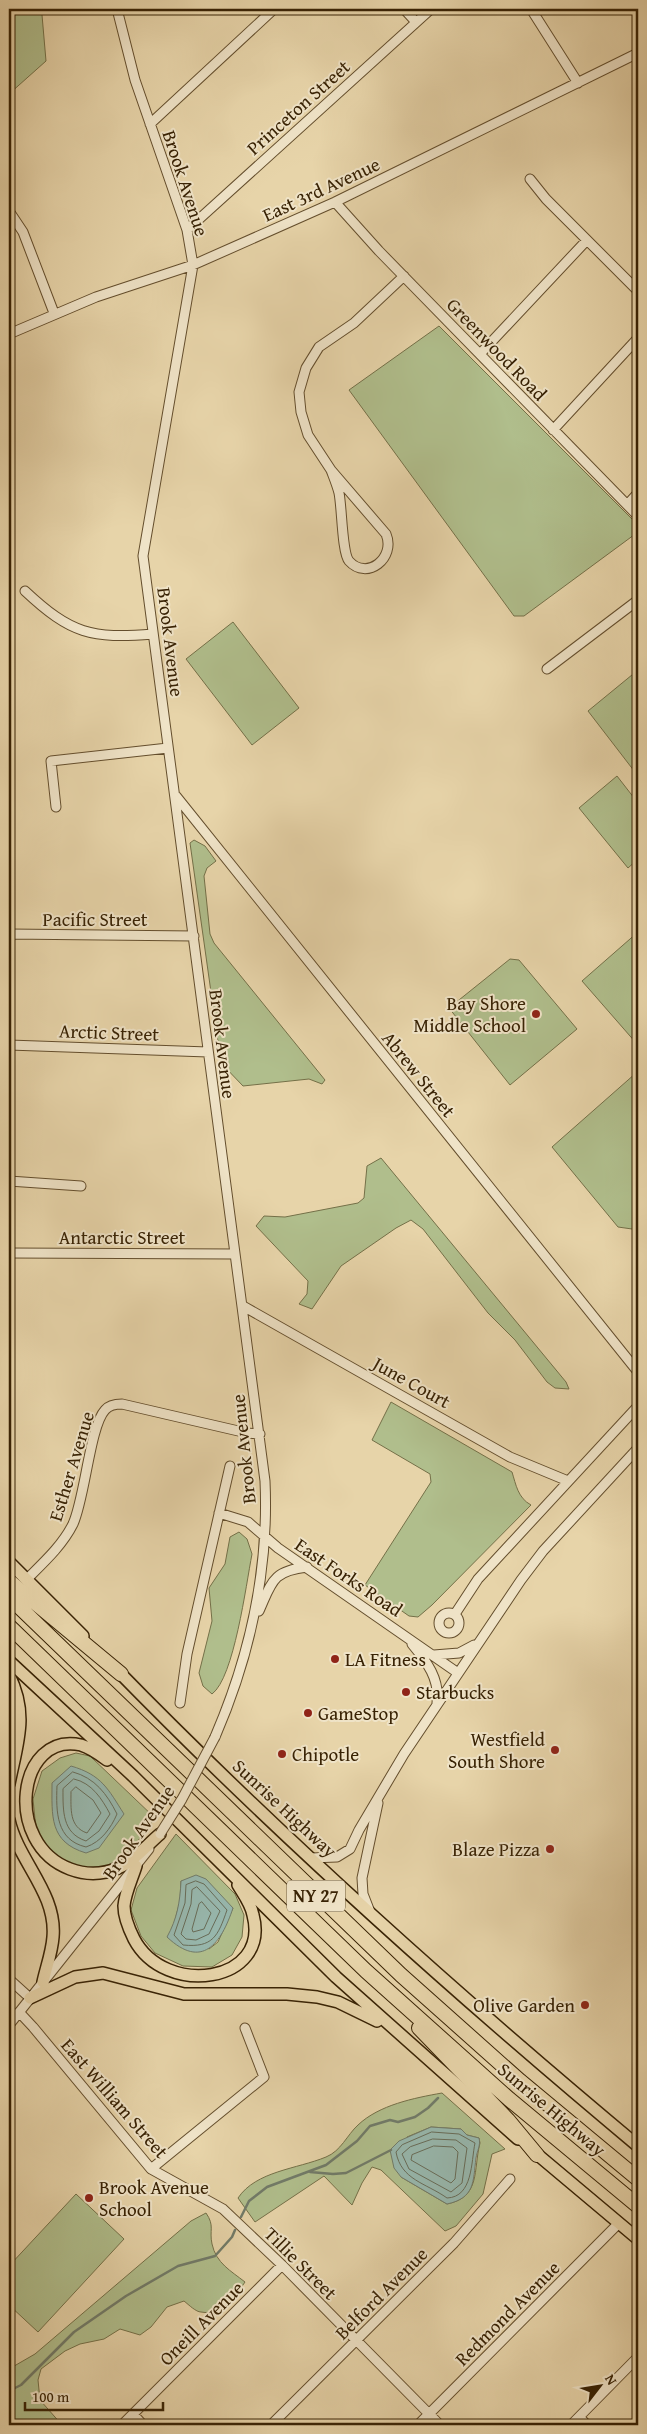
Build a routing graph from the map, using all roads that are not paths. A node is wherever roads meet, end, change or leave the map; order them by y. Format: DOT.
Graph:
graph roads {
  1 [pos="117,9"];
  2 [pos="274,9"];
  3 [pos="404,9"];
  4 [pos="431,9"];
  5 [pos="531,9"];
  6 [pos="416,22"];
  7 [pos="638,53"];
  8 [pos="578,83"];
  9 [pos="150,124"];
  10 [pos="530,179"];
  11 [pos="335,202"];
  12 [pos="9,211"];
  13 [pos="187,230"];
  14 [pos="587,240"];
  15 [pos="193,266"];
  16 [pos="404,276"];
  17 [pos="638,291"];
  18 [pos="54,313"];
  19 [pos="9,334"];
  20 [pos="638,338"];
  21 [pos="480,354"];
  22 [pos="553,430"];
  23 [pos="331,470"];
  24 [pos="638,493"];
  25 [pos="627,504"];
  26 [pos="638,516"];
  27 [pos="24,590"];
  28 [pos="638,600"];
  29 [pos="153,634"];
  30 [pos="547,669"];
  31 [pos="168,748"];
  32 [pos="176,796"];
  33 [pos="56,807"];
  34 [pos="9,934"];
  35 [pos="194,936"];
  36 [pos="9,948"];
  37 [pos="9,1045"];
  38 [pos="208,1052"];
  39 [pos="9,1181"];
  40 [pos="81,1186"];
  41 [pos="9,1254"];
  42 [pos="235,1254"];
  43 [pos="243,1306"];
  44 [pos="638,1372"];
  45 [pos="638,1406"];
  46 [pos="260,1434"];
  47 [pos="638,1448"];
  48 [pos="230,1466"];
  49 [pos="568,1481"];
  50 [pos="219,1513"];
  51 [pos="265,1536"];
  52 [pos="9,1562"];
  53 [pos="306,1567"];
  54 [pos="26,1580"];
  55 [pos="9,1581"];
  56 [pos="9,1597"];
  57 [pos="455,1614"];
  58 [pos="9,1626"];
  59 [pos="251,1627"];
  60 [pos="404,1634"];
  61 [pos="478,1642"];
  62 [pos="434,1655"];
  63 [pos="9,1661"];
  64 [pos="458,1672"];
  65 [pos="121,1674"];
  66 [pos="9,1675"];
  67 [pos="180,1703"];
  68 [pos="436,1705"];
  69 [pos="133,1776"];
  70 [pos="9,1784"];
  71 [pos="380,1795"];
  72 [pos="9,1820"];
  73 [pos="160,1834"];
  74 [pos="311,1858"];
  75 [pos="136,1866"];
  76 [pos="228,1868"];
  77 [pos="370,1912"];
  78 [pos="9,1979"];
  79 [pos="43,1982"];
  80 [pos="384,1988"];
  81 [pos="30,1998"];
  82 [pos="19,2012"];
  83 [pos="9,2025"];
  84 [pos="245,2028"];
  85 [pos="391,2028"];
  86 [pos="638,2146"];
  87 [pos="537,2155"];
  88 [pos="151,2169"];
  89 [pos="510,2179"];
  90 [pos="638,2179"];
  91 [pos="638,2206"];
  92 [pos="223,2209"];
  93 [pos="619,2223"];
  94 [pos="638,2239"];
  95 [pos="282,2265"];
  96 [pos="356,2341"];
  97 [pos="638,2357"];
  98 [pos="132,2414"];
  99 [pos="429,2414"];
  100 [pos="579,2417"];
  101 [pos="122,2425"];
  102 [pos="143,2425"];
  103 [pos="271,2425"];
  104 [pos="418,2425"];
  105 [pos="440,2425"];
  106 [pos="571,2425"];
  107 [pos="587,2425"];
  1 -- 9 [label="street, Brook Avenue"];
  2 -- 9 [label="street"];
  3 -- 6 [label="street"];
  4 -- 6 [label="street, Princeton Street"];
  5 -- 8 [label="street"];
  6 -- 13 [label="street, Princeton Street"];
  7 -- 8 [label="street, East 3rd Avenue"];
  8 -- 11 [label="street, East 3rd Avenue"];
  9 -- 13 [label="street, Brook Avenue"];
  10 -- 14 [label="street"];
  11 -- 15 [label="street, East 3rd Avenue"];
  11 -- 16 [label="street, Greenwood Road"];
  12 -- 18 [label="street"];
  13 -- 15 [label="street, Brook Avenue"];
  14 -- 17 [label="street"];
  14 -- 21 [label="street"];
  15 -- 18 [label="street, East 3rd Avenue"];
  15 -- 29 [label="street, Brook Avenue"];
  16 -- 21 [label="street, Greenwood Road"];
  16 -- 23 [label="street"];
  18 -- 19 [label="street, East 3rd Avenue"];
  20 -- 22 [label="street"];
  21 -- 22 [label="street, Greenwood Road"];
  22 -- 25 [label="street, Greenwood Road"];
  23 -- 23 [label="street"];
  24 -- 25 [label="street"];
  25 -- 26 [label="street, Greenwood Road"];
  27 -- 29 [label="street"];
  28 -- 30 [label="street"];
  29 -- 31 [label="street, Brook Avenue"];
  31 -- 32 [label="street, Brook Avenue"];
  31 -- 33 [label="street"];
  32 -- 35 [label="street, Brook Avenue"];
  32 -- 44 [label="street, Abrew Street"];
  34 -- 35 [label="street, Pacific Street"];
  34 -- 36 [label="street, Pacific Street"];
  35 -- 38 [label="street, Brook Avenue"];
  37 -- 38 [label="street, Arctic Street"];
  38 -- 42 [label="street, Brook Avenue"];
  39 -- 40 [label="street"];
  41 -- 42 [label="street, Antarctic Street"];
  42 -- 43 [label="street, Brook Avenue"];
  43 -- 46 [label="street, Brook Avenue"];
  43 -- 49 [label="street, June Court"];
  45 -- 49 [label="street"];
  46 -- 51 [label="street, Brook Avenue"];
  46 -- 54 [label="street, Esther Avenue"];
  47 -- 61 [label="street"];
  48 -- 50 [label="street"];
  49 -- 57 [label="street"];
  50 -- 51 [label="street, East Forks Road"];
  50 -- 67 [label="street"];
  51 -- 53 [label="street, East Forks Road"];
  51 -- 59 [label="street, Brook Avenue"];
  52 -- 54 [label="main road, Sunrise Highway"];
  53 -- 59 [label="street"];
  53 -- 60 [label="street, East Forks Road"];
  54 -- 65 [label="main road, Sunrise Highway"];
  55 -- 65 [label="highway"];
  56 -- 90 [label="highway, Sunrise Highway / NY 27"];
  58 -- 80 [label="highway, Sunrise Highway / NY 27"];
  59 -- 73 [label="street, Brook Avenue, bridge"];
  60 -- 62 [label="street, East Forks Road"];
  60 -- 68 [label="street"];
  61 -- 62 [label="street"];
  61 -- 64 [label="street"];
  62 -- 64 [label="street, East Forks Road"];
  63 -- 69 [label="main road"];
  64 -- 68 [label="street"];
  65 -- 74 [label="main road, Sunrise Highway"];
  66 -- 70 [label="main road"];
  68 -- 71 [label="street"];
  69 -- 73 [label="main road"];
  69 -- 76 [label="main road"];
  71 -- 74 [label="street"];
  71 -- 77 [label="street"];
  72 -- 79 [label="main road"];
  73 -- 75 [label="street, Brook Avenue"];
  74 -- 77 [label="main road, Sunrise Highway"];
  75 -- 76 [label="main road"];
  75 -- 79 [label="street, Brook Avenue"];
  76 -- 85 [label="main road"];
  77 -- 86 [label="main road, Sunrise Highway"];
  78 -- 81 [label="street"];
  79 -- 81 [label="street, Brook Avenue"];
  80 -- 87 [label="highway"];
  80 -- 91 [label="highway, Sunrise Highway / NY 27"];
  81 -- 82 [label="street, Brook Avenue"];
  81 -- 85 [label="main road"];
  82 -- 83 [label="street, Brook Avenue"];
  82 -- 88 [label="street, East William Street"];
  84 -- 88 [label="street"];
  85 -- 87 [label="main road"];
  87 -- 93 [label="main road"];
  88 -- 92 [label="street, East William Street"];
  89 -- 96 [label="street, Belford Avenue"];
  92 -- 95 [label="street, Tillie Street"];
  93 -- 94 [label="main road"];
  93 -- 99 [label="street, Redmond Avenue"];
  95 -- 96 [label="street, Tillie Street"];
  95 -- 98 [label="street, Oneill Avenue"];
  96 -- 99 [label="street, Tillie Street"];
  96 -- 103 [label="street, Belford Avenue"];
  97 -- 100 [label="street"];
  98 -- 101 [label="street, Oneill Avenue"];
  98 -- 102 [label="street"];
  99 -- 104 [label="street, Redmond Avenue"];
  99 -- 105 [label="street, Tillie Street"];
  100 -- 106 [label="street"];
  100 -- 107 [label="street"];
}
